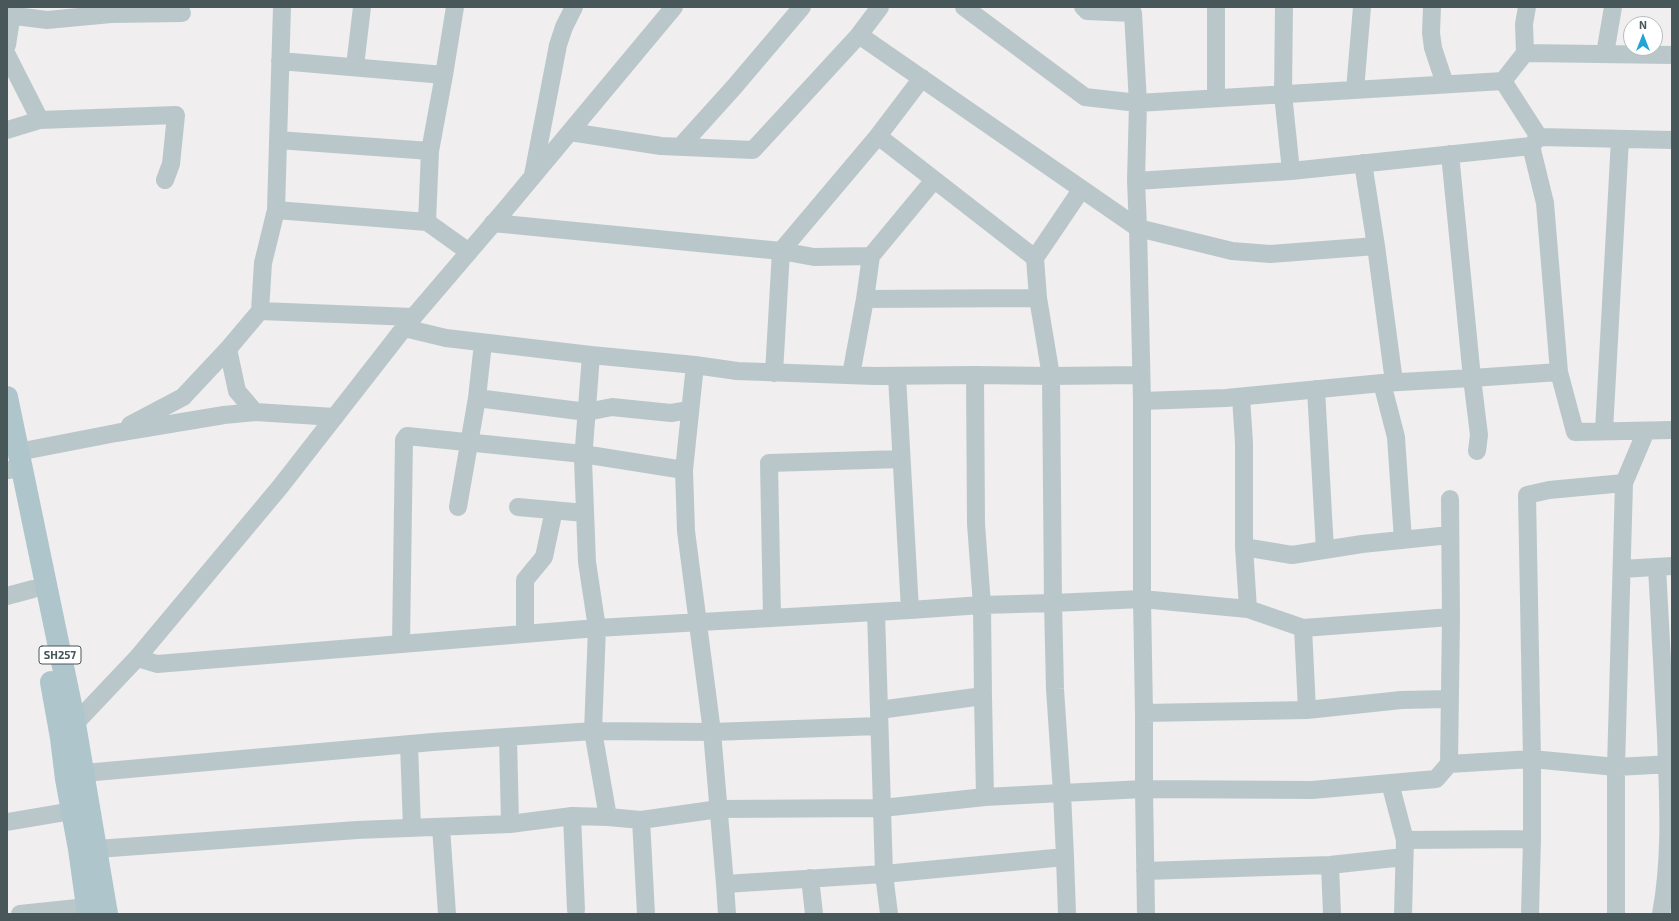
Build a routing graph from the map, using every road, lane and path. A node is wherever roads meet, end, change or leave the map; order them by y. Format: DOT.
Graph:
graph roads {
  1 [pos="282,7"];
  2 [pos="362,7"];
  3 [pos="455,7"];
  4 [pos="574,7"];
  5 [pos="674,7"];
  6 [pos="802,7"];
  7 [pos="880,7"];
  8 [pos="1082,7"];
  9 [pos="1216,7"];
  10 [pos="1284,7"];
  11 [pos="1362,7"];
  12 [pos="1432,7"];
  13 [pos="1527,7"];
  14 [pos="1613,7"];
  15 [pos="967,8"];
  16 [pos="111,10"];
  17 [pos="1133,10"];
  18 [pos="10,13"];
  19 [pos="182,13"];
  20 [pos="859,35"];
  21 [pos="7,45"];
  22 [pos="1525,53"];
  23 [pos="1605,54"];
  24 [pos="7,55"];
  25 [pos="1672,55"];
  26 [pos="280,61"];
  27 [pos="355,66"];
  28 [pos="444,75"];
  29 [pos="922,78"];
  30 [pos="1503,81"];
  31 [pos="1445,84"];
  32 [pos="1355,90"];
  33 [pos="1283,94"];
  34 [pos="1216,98"];
  35 [pos="1138,103"];
  36 [pos="40,120"];
  37 [pos="7,130"];
  38 [pos="570,132"];
  39 [pos="878,136"];
  40 [pos="1620,139"];
  41 [pos="278,140"];
  42 [pos="1672,140"];
  43 [pos="1535,142"];
  44 [pos="680,147"];
  45 [pos="430,151"];
  46 [pos="1450,154"];
  47 [pos="1363,163"];
  48 [pos="1291,171"];
  49 [pos="533,176"];
  50 [pos="165,180"];
  51 [pos="934,180"];
  52 [pos="1136,181"];
  53 [pos="1081,190"];
  54 [pos="276,210"];
  55 [pos="427,222"];
  56 [pos="493,223"];
  57 [pos="1138,228"];
  58 [pos="1376,246"];
  59 [pos="781,251"];
  60 [pos="469,252"];
  61 [pos="871,256"];
  62 [pos="1035,258"];
  63 [pos="1038,298"];
  64 [pos="865,299"];
  65 [pos="260,311"];
  66 [pos="408,323"];
  67 [pos="483,343"];
  68 [pos="228,349"];
  69 [pos="591,355"];
  70 [pos="695,365"];
  71 [pos="1559,372"];
  72 [pos="774,373"];
  73 [pos="851,375"];
  74 [pos="975,375"];
  75 [pos="1141,375"];
  76 [pos="896,376"];
  77 [pos="1051,376"];
  78 [pos="1472,378"];
  79 [pos="1388,382"];
  80 [pos="1316,389"];
  81 [pos="7,397"];
  82 [pos="1241,397"];
  83 [pos="477,398"];
  84 [pos="1142,401"];
  85 [pos="689,410"];
  86 [pos="255,412"];
  87 [pos="587,412"];
  88 [pos="335,416"];
  89 [pos="1672,430"];
  90 [pos="1646,431"];
  91 [pos="1604,432"];
  92 [pos="116,433"];
  93 [pos="470,443"];
  94 [pos="1477,450"];
  95 [pos="583,454"];
  96 [pos="901,459"];
  97 [pos="10,462"];
  98 [pos="684,470"];
  99 [pos="1624,483"];
  100 [pos="1450,499"];
  101 [pos="458,507"];
  102 [pos="518,507"];
  103 [pos="554,510"];
  104 [pos="585,513"];
  105 [pos="1450,534"];
  106 [pos="1403,540"];
  107 [pos="1244,547"];
  108 [pos="1325,550"];
  109 [pos="1665,566"];
  110 [pos="1622,569"];
  111 [pos="33,589"];
  112 [pos="7,596"];
  113 [pos="1142,599"];
  114 [pos="1053,602"];
  115 [pos="982,605"];
  116 [pos="1248,609"];
  117 [pos="910,610"];
  118 [pos="876,612"];
  119 [pos="1451,617"];
  120 [pos="772,618"];
  121 [pos="698,622"];
  122 [pos="597,628"];
  123 [pos="1302,628"];
  124 [pos="525,634"];
  125 [pos="401,643"];
  126 [pos="137,658"];
  127 [pos="1668,691"];
  128 [pos="983,696"];
  129 [pos="1450,699"];
  130 [pos="1307,710"];
  131 [pos="1144,713"];
  132 [pos="879,718"];
  133 [pos="68,731"];
  134 [pos="593,731"];
  135 [pos="712,732"];
  136 [pos="508,737"];
  137 [pos="409,744"];
  138 [pos="1532,759"];
  139 [pos="1449,764"];
  140 [pos="1669,764"];
  141 [pos="1616,767"];
  142 [pos="84,773"];
  143 [pos="1390,783"];
  144 [pos="1144,788"];
  145 [pos="1062,793"];
  146 [pos="985,797"];
  147 [pos="882,808"];
  148 [pos="718,809"];
  149 [pos="72,811"];
  150 [pos="572,816"];
  151 [pos="608,817"];
  152 [pos="641,820"];
  153 [pos="7,822"];
  154 [pos="510,824"];
  155 [pos="441,827"];
  156 [pos="412,828"];
  157 [pos="1532,839"];
  158 [pos="97,849"];
  159 [pos="1404,849"];
  160 [pos="1065,857"];
  161 [pos="1330,865"];
  162 [pos="1145,871"];
  163 [pos="884,874"];
  164 [pos="810,878"];
  165 [pos="725,884"];
  166 [pos="87,910"];
  167 [pos="576,910"];
  168 [pos="20,914"];
  169 [pos="107,914"];
  170 [pos="447,914"];
  171 [pos="646,914"];
  172 [pos="727,914"];
  173 [pos="814,914"];
  174 [pos="889,914"];
  175 [pos="1067,914"];
  176 [pos="1146,914"];
  177 [pos="1332,914"];
  178 [pos="1403,914"];
  179 [pos="1530,914"];
  180 [pos="1616,914"];
  181 [pos="1661,914"];
  1 -- 26 [label="street"];
  2 -- 27 [label="street"];
  3 -- 28 [label="street"];
  4 -- 49 [label="street"];
  5 -- 38 [label="street"];
  6 -- 44 [label="street"];
  7 -- 20 [label="street"];
  8 -- 17 [label="street"];
  9 -- 34 [label="street"];
  10 -- 33 [label="street"];
  11 -- 32 [label="street"];
  12 -- 31 [label="street"];
  13 -- 22 [label="street"];
  14 -- 23 [label="street"];
  15 -- 35 [label="street"];
  16 -- 18 [label="street"];
  16 -- 19 [label="street"];
  17 -- 35 [label="street"];
  18 -- 21 [label="street"];
  20 -- 29 [label="street"];
  20 -- 44 [label="street"];
  22 -- 23 [label="street"];
  22 -- 30 [label="street"];
  23 -- 25 [label="street"];
  24 -- 36 [label="street"];
  26 -- 27 [label="street"];
  26 -- 41 [label="street"];
  27 -- 28 [label="street"];
  28 -- 45 [label="street"];
  29 -- 39 [label="street"];
  29 -- 53 [label="street"];
  30 -- 31 [label="street"];
  30 -- 43 [label="street"];
  31 -- 32 [label="street"];
  32 -- 33 [label="street"];
  33 -- 34 [label="street"];
  33 -- 48 [label="street"];
  34 -- 35 [label="street"];
  35 -- 52 [label="street"];
  36 -- 37 [label="street"];
  36 -- 50 [label="street"];
  38 -- 44 [label="street"];
  38 -- 49 [label="street"];
  39 -- 51 [label="street"];
  39 -- 59 [label="street"];
  40 -- 42 [label="street"];
  40 -- 43 [label="street"];
  40 -- 91 [label="street"];
  41 -- 45 [label="street"];
  41 -- 54 [label="street"];
  43 -- 46 [label="street"];
  43 -- 71 [label="street"];
  45 -- 55 [label="street"];
  46 -- 47 [label="street"];
  46 -- 78 [label="street"];
  47 -- 48 [label="street"];
  47 -- 58 [label="street"];
  48 -- 52 [label="street"];
  49 -- 56 [label="street"];
  51 -- 61 [label="street"];
  51 -- 62 [label="street"];
  52 -- 57 [label="street"];
  53 -- 57 [label="street"];
  53 -- 62 [label="street"];
  54 -- 55 [label="street"];
  54 -- 65 [label="street"];
  55 -- 60 [label="street"];
  56 -- 59 [label="street"];
  56 -- 60 [label="street"];
  57 -- 58 [label="street"];
  57 -- 75 [label="street"];
  58 -- 79 [label="street"];
  59 -- 61 [label="street"];
  59 -- 72 [label="street"];
  60 -- 66 [label="street"];
  61 -- 64 [label="street"];
  62 -- 63 [label="street"];
  63 -- 64 [label="street"];
  63 -- 77 [label="street"];
  64 -- 73 [label="street"];
  65 -- 66 [label="street"];
  65 -- 68 [label="street"];
  66 -- 67 [label="street"];
  66 -- 88 [label="street"];
  67 -- 69 [label="street"];
  67 -- 83 [label="street"];
  68 -- 86 [label="street"];
  68 -- 92 [label="street"];
  69 -- 70 [label="street"];
  69 -- 87 [label="street"];
  70 -- 72 [label="street"];
  70 -- 85 [label="street"];
  71 -- 78 [label="street"];
  71 -- 91 [label="street"];
  72 -- 73 [label="street"];
  73 -- 76 [label="street"];
  74 -- 76 [label="street"];
  74 -- 77 [label="street"];
  74 -- 115 [label="street"];
  75 -- 77 [label="street"];
  75 -- 84 [label="street"];
  76 -- 96 [label="street"];
  77 -- 114 [label="street"];
  78 -- 79 [label="street"];
  78 -- 94 [label="street"];
  79 -- 80 [label="street"];
  79 -- 106 [label="street"];
  80 -- 82 [label="street"];
  80 -- 108 [label="street"];
  81 -- 97 [label="main road, SH257"];
  82 -- 84 [label="street"];
  82 -- 107 [label="street"];
  83 -- 87 [label="street"];
  83 -- 93 [label="street"];
  84 -- 113 [label="street"];
  85 -- 87 [label="street"];
  85 -- 98 [label="street"];
  86 -- 88 [label="street"];
  86 -- 92 [label="street"];
  87 -- 95 [label="street"];
  88 -- 126 [label="street"];
  89 -- 90 [label="street"];
  90 -- 91 [label="street"];
  90 -- 99 [label="street"];
  92 -- 97 [label="street"];
  93 -- 95 [label="street"];
  93 -- 101 [label="street"];
  93 -- 125 [label="street"];
  95 -- 98 [label="street"];
  95 -- 104 [label="street"];
  96 -- 117 [label="street"];
  96 -- 120 [label="street"];
  97 -- 111 [label="main road, SH257"];
  97 -- 133 [label="main road, SH257"];
  98 -- 121 [label="street"];
  99 -- 110 [label="street"];
  99 -- 138 [label="street"];
  100 -- 105 [label="street"];
  102 -- 103 [label="street"];
  103 -- 104 [label="street"];
  103 -- 124 [label="street"];
  104 -- 122 [label="street"];
  105 -- 106 [label="street"];
  105 -- 119 [label="street"];
  106 -- 108 [label="street"];
  107 -- 108 [label="street"];
  107 -- 116 [label="street"];
  109 -- 110 [label="street"];
  109 -- 127 [label="street"];
  110 -- 141 [label="street"];
  111 -- 112 [label="street"];
  111 -- 133 [label="main road, SH257"];
  113 -- 114 [label="street"];
  113 -- 116 [label="street"];
  113 -- 131 [label="street"];
  114 -- 115 [label="street"];
  114 -- 145 [label="street"];
  115 -- 117 [label="street"];
  115 -- 128 [label="street"];
  116 -- 123 [label="street"];
  117 -- 118 [label="street"];
  118 -- 120 [label="street"];
  118 -- 132 [label="street"];
  119 -- 123 [label="street"];
  119 -- 129 [label="street"];
  120 -- 121 [label="street"];
  121 -- 122 [label="street"];
  121 -- 135 [label="street"];
  122 -- 124 [label="street"];
  122 -- 134 [label="street"];
  123 -- 130 [label="street"];
  124 -- 125 [label="street"];
  125 -- 126 [label="street"];
  126 -- 133 [label="street"];
  127 -- 140 [label="street"];
  128 -- 132 [label="street"];
  128 -- 146 [label="street"];
  129 -- 130 [label="street"];
  129 -- 139 [label="street"];
  130 -- 131 [label="street"];
  131 -- 144 [label="street"];
  132 -- 135 [label="street"];
  132 -- 147 [label="street"];
  133 -- 142 [label="main road, SH257"];
  133 -- 149 [label="main road, SH257"];
  134 -- 135 [label="street"];
  134 -- 136 [label="street"];
  134 -- 151 [label="street"];
  135 -- 148 [label="street"];
  136 -- 137 [label="street"];
  136 -- 154 [label="street"];
  137 -- 142 [label="street"];
  137 -- 156 [label="street"];
  138 -- 139 [label="street"];
  138 -- 141 [label="street"];
  138 -- 157 [label="street"];
  139 -- 143 [label="street"];
  140 -- 141 [label="street"];
  140 -- 181 [label="street"];
  141 -- 180 [label="street"];
  142 -- 158 [label="main road, SH257"];
  143 -- 144 [label="street"];
  143 -- 159 [label="street"];
  144 -- 145 [label="street"];
  144 -- 162 [label="street"];
  145 -- 146 [label="street"];
  145 -- 160 [label="street"];
  146 -- 147 [label="street"];
  147 -- 148 [label="street"];
  147 -- 163 [label="street"];
  148 -- 152 [label="street"];
  148 -- 165 [label="street"];
  149 -- 153 [label="street"];
  149 -- 166 [label="main road, SH257"];
  150 -- 151 [label="street"];
  150 -- 154 [label="street"];
  150 -- 167 [label="street"];
  151 -- 152 [label="street"];
  152 -- 171 [label="street"];
  154 -- 155 [label="street"];
  155 -- 156 [label="street"];
  155 -- 170 [label="street"];
  156 -- 158 [label="street"];
  157 -- 159 [label="street"];
  157 -- 179 [label="street"];
  158 -- 169 [label="main road, SH257"];
  159 -- 161 [label="street"];
  159 -- 178 [label="street"];
  160 -- 163 [label="street"];
  160 -- 175 [label="street"];
  161 -- 162 [label="street"];
  161 -- 177 [label="street"];
  162 -- 176 [label="street"];
  163 -- 164 [label="street"];
  163 -- 174 [label="street"];
  164 -- 165 [label="street"];
  164 -- 173 [label="street"];
  165 -- 172 [label="street"];
  166 -- 168 [label="street"];
}
